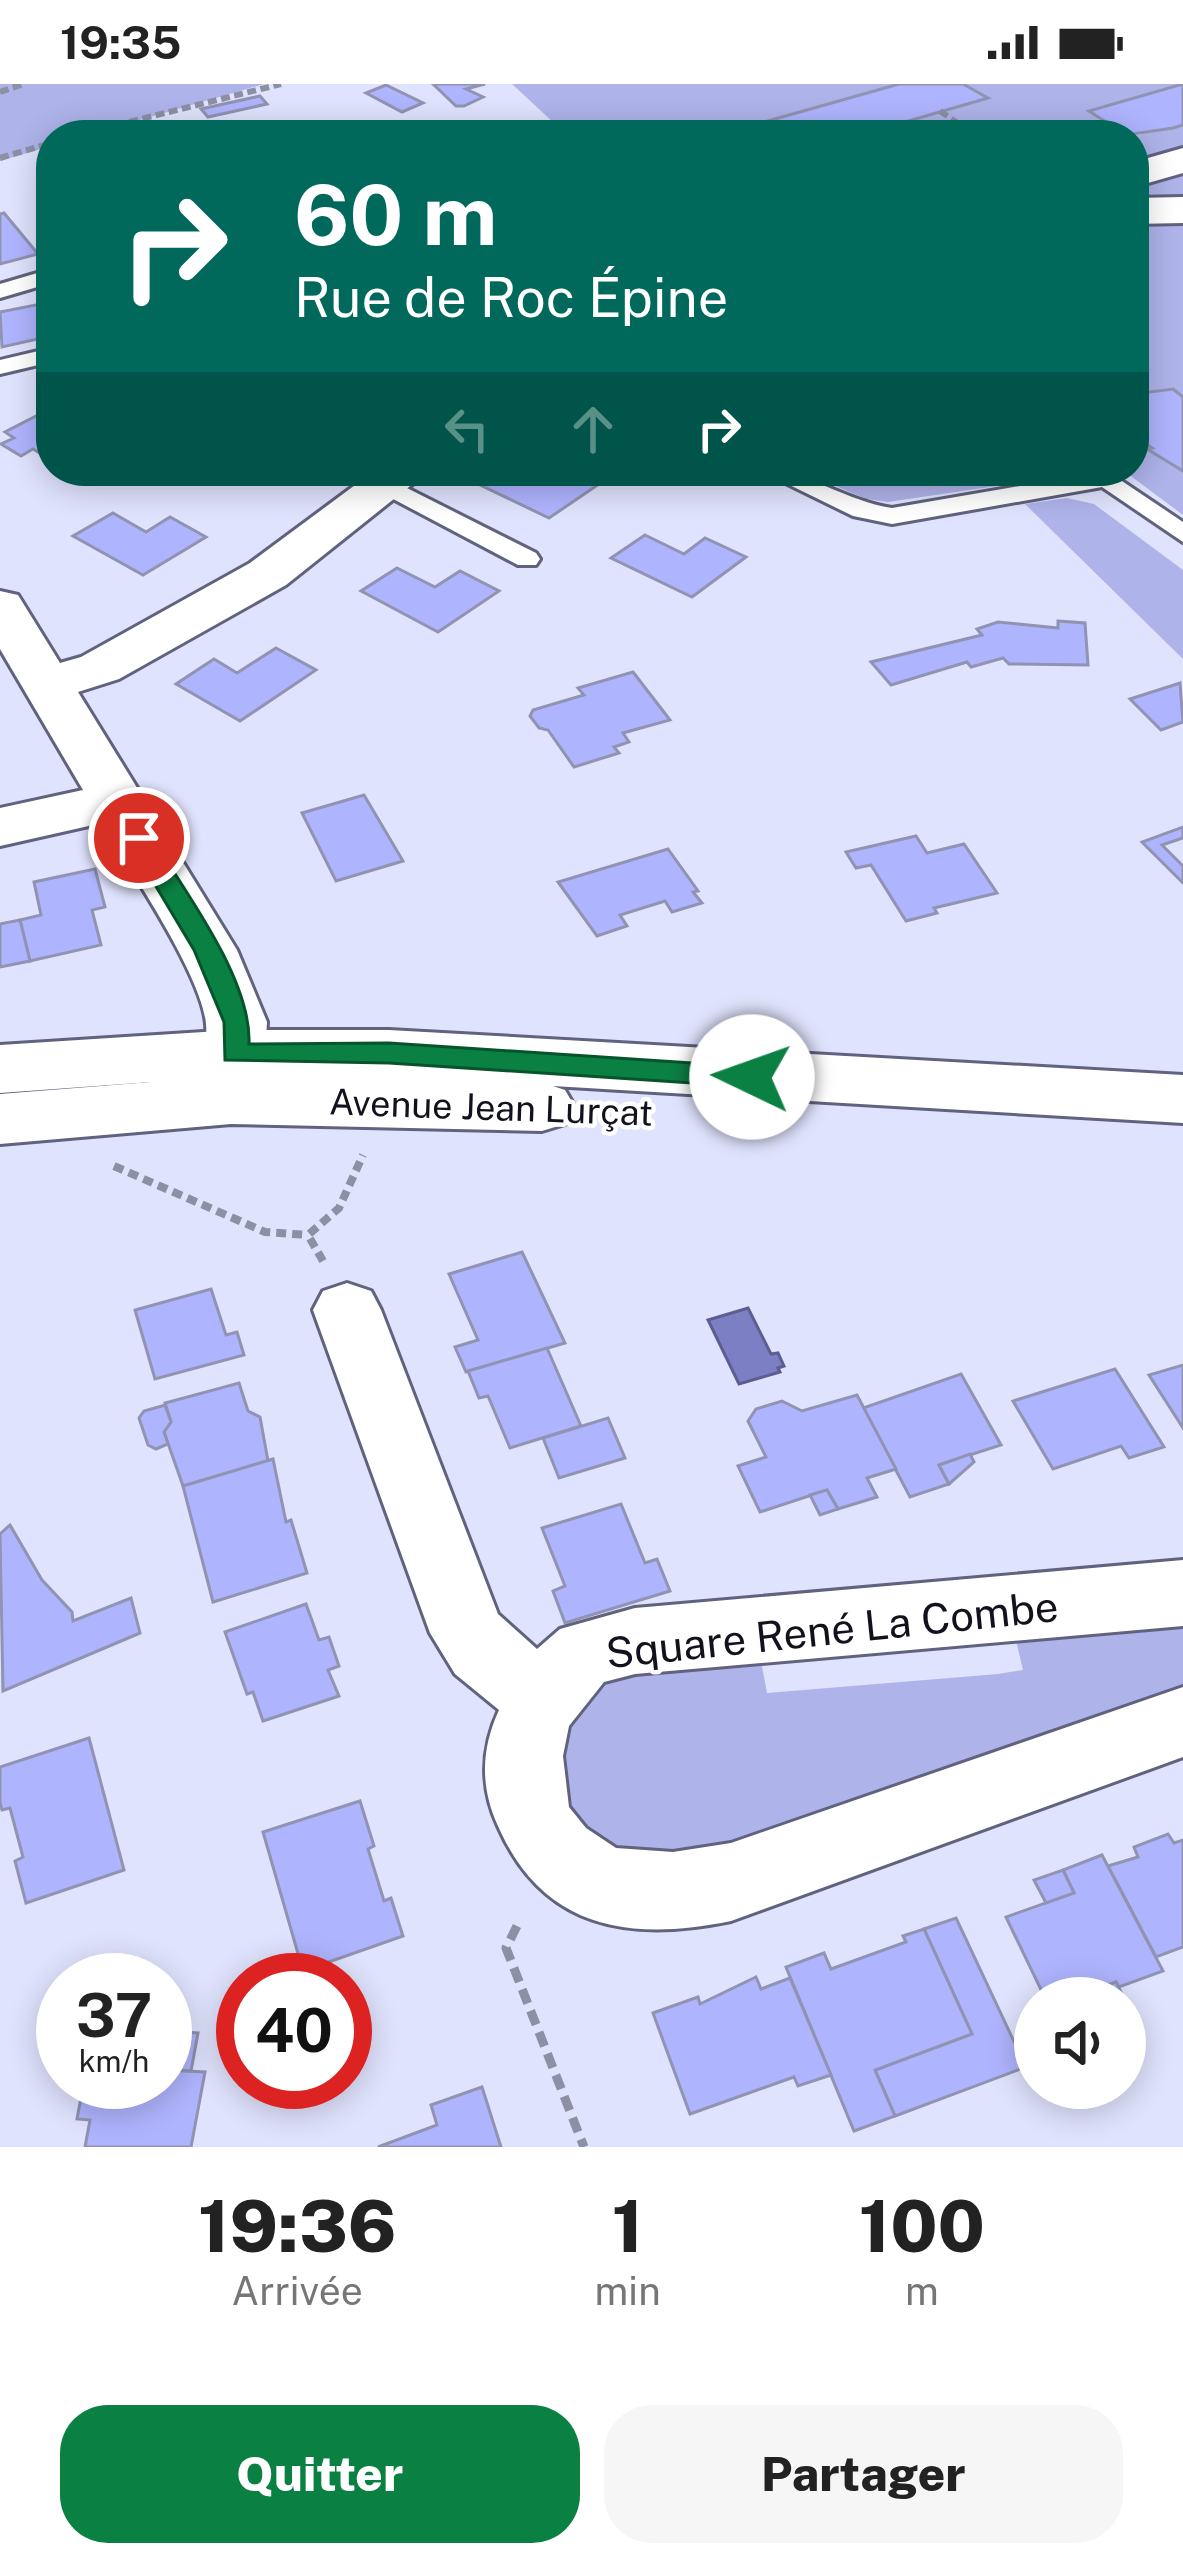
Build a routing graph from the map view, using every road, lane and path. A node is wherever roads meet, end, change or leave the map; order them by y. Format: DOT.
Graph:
graph roads {
  1 [pos="23,84"];
  2 [pos="281,84"];
  3 [pos="0,92"];
  4 [pos="940,111"];
  5 [pos="137,120"];
  6 [pos="953,120"];
  7 [pos="36,147"];
  8 [pos="0,158"];
  9 [pos="1183,160"];
  10 [pos="1149,170"];
  11 [pos="1183,210"];
  12 [pos="1149,211"];
  13 [pos="36,280"];
  14 [pos="0,291"];
  15 [pos="36,359"];
  16 [pos="0,367"];
  17 [pos="385,486"];
  18 [pos="409,486"];
  19 [pos="807,486"];
  20 [pos="1066,486"];
  21 [pos="1117,486"];
  22 [pos="1183,534"];
  23 [pos="527,559"];
  24 [pos="0,606"];
  25 [pos="48,684"];
  26 [pos="117,800"];
  27 [pos="0,827"];
  28 [pos="0,1070"];
  29 [pos="233,1077"];
  30 [pos="1183,1099"];
  31 [pos="0,1119"];
  32 [pos="1183,1136"];
  33 [pos="369,1141"];
  34 [pos="98,1159"];
  35 [pos="308,1235"];
  36 [pos="347,1310"];
  37 [pos="1183,1593"];
  38 [pos="541,1698"];
  39 [pos="1183,1722"];
  40 [pos="517,1926"];
  41 [pos="584,2147"];
  1 -- 3 [label="path"];
  2 -- 5 [label="path"];
  4 -- 6 [label="path"];
  7 -- 8 [label="path"];
  9 -- 10 [label="street"];
  11 -- 12 [label="street"];
  13 -- 14 [label="lane"];
  15 -- 16 [label="lane"];
  17 -- 25 [label="street"];
  18 -- 23 [label="lane"];
  19 -- 20 [label="lane"];
  21 -- 22 [label="lane"];
  24 -- 25 [label="street"];
  25 -- 26 [label="street"];
  26 -- 27 [label="street"];
  26 -- 29 [label="street"];
  28 -- 29 [label="street"];
  29 -- 30 [label="street, Avenue Jean Lurçat"];
  29 -- 31 [label="street"];
  29 -- 32 [label="street, Avenue Jean Lurçat"];
  33 -- 35 [label="path"];
  34 -- 35 [label="path"];
  35 -- 36 [label="path"];
  36 -- 38 [label="street"];
  37 -- 38 [label="street, Square René La Combe"];
  38 -- 39 [label="street, Square René La Combe"];
  40 -- 41 [label="path"];
}
